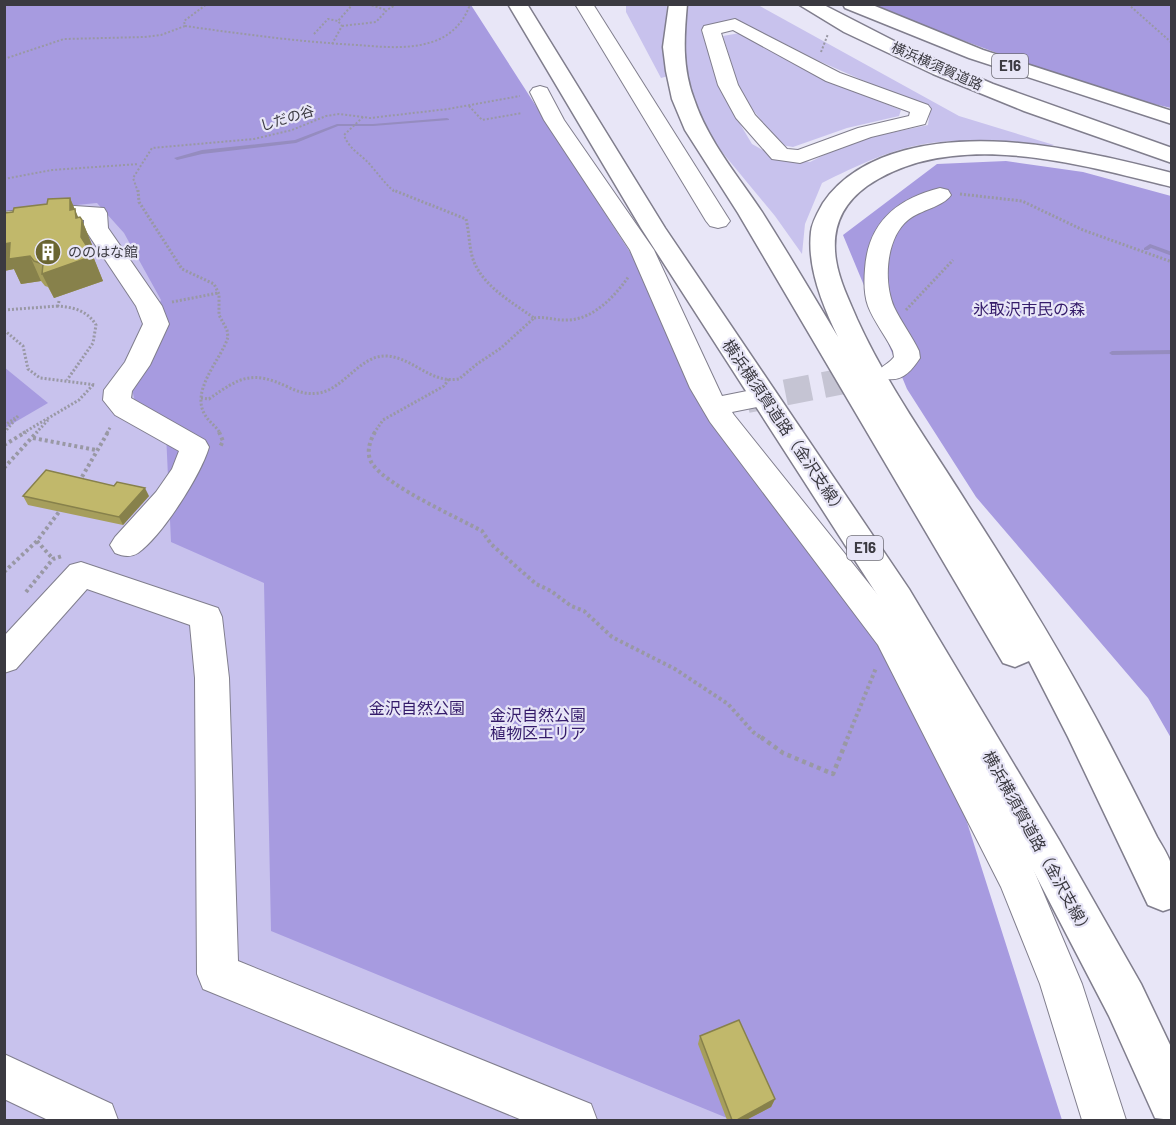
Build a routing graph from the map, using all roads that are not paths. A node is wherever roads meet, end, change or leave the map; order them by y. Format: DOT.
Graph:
graph roads {
  1 [pos="584,4"];
  2 [pos="678,4"];
  3 [pos="807,4"];
  4 [pos="852,4"];
  5 [pos="881,4"];
  6 [pos="519,8"];
  7 [pos="1049,80"];
  8 [pos="531,103"];
  9 [pos="921,109"];
  10 [pos="1172,118"];
  11 [pos="1172,156"];
  12 [pos="1172,180"];
  13 [pos="940,195"];
  14 [pos="4,219"];
  15 [pos="718,221"];
  16 [pos="891,372"];
  17 [pos="747,400"];
  18 [pos="716,406"];
  19 [pos="126,545"];
  20 [pos="4,659"];
  21 [pos="1167,898"];
  22 [pos="4,1076"];
  23 [pos="1172,1101"];
  24 [pos="96,1120"];
  25 [pos="575,1120"];
  26 [pos="1104,1120"];
  1 -- 15 [label="lane"];
  2 -- 21 [label="highway"];
  3 -- 11 [label="highway, 横浜横須賀道路 / E16"];
  4 -- 7 [label="highway, 横浜横須賀道路 / E16"];
  5 -- 7 [label="highway, E16"];
  6 -- 23 [label="highway, 横浜横須賀道路（金沢支線） / E16"];
  7 -- 10 [label="highway, 横浜横須賀道路 / E16"];
  8 -- 18 [label="lane"];
  9 -- 9 [label="lane"];
  12 -- 21 [label="highway"];
  13 -- 16 [label="lane"];
  14 -- 19 [label="lane"];
  17 -- 18 [label="lane"];
  18 -- 26 [label="lane"];
  20 -- 25 [label="lane"];
  22 -- 24 [label="lane"];
}
